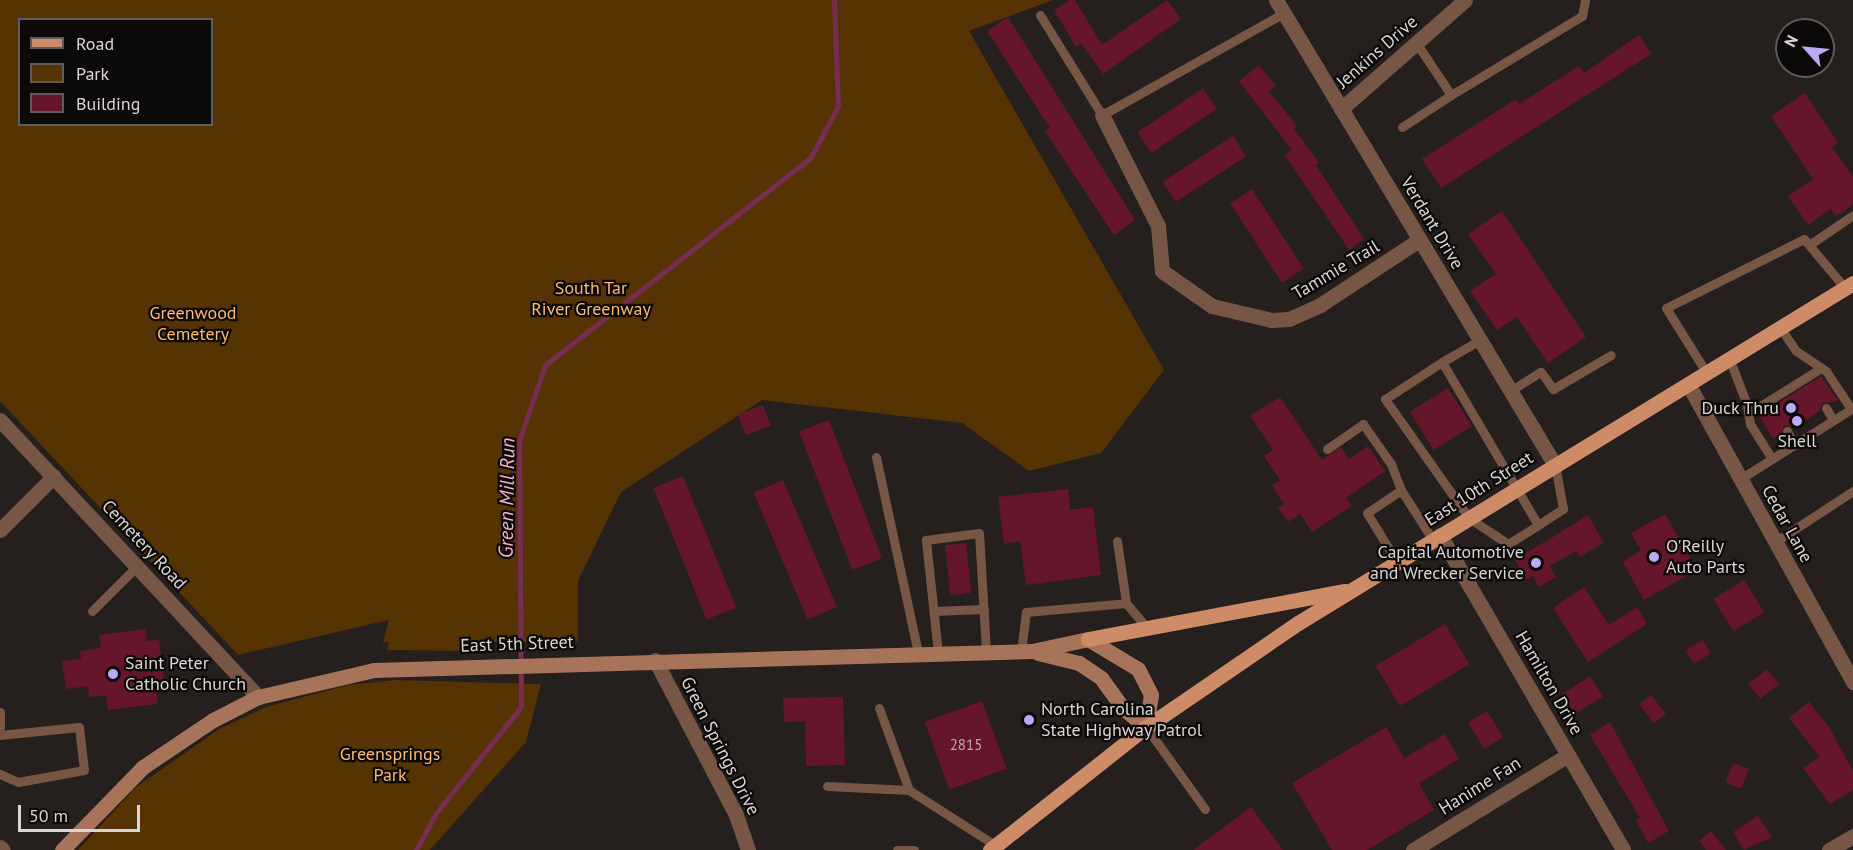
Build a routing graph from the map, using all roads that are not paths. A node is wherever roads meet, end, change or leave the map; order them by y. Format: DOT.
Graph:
graph roads {
  1 [pos="1465,0"];
  2 [pos="1585,0"];
  3 [pos="1280,6"];
  4 [pos="1040,15"];
  5 [pos="1417,44"];
  6 [pos="1451,95"];
  7 [pos="1341,109"];
  8 [pos="1102,115"];
  9 [pos="1401,127"];
  10 [pos="1853,215"];
  11 [pos="1419,240"];
  12 [pos="1809,245"];
  13 [pos="1849,285"];
  14 [pos="1780,327"];
  15 [pos="1480,340"];
  16 [pos="1611,355"];
  17 [pos="1729,358"];
  18 [pos="1442,362"];
  19 [pos="1821,368"];
  20 [pos="1706,372"];
  21 [pos="1688,384"];
  22 [pos="1510,391"];
  23 [pos="1826,408"];
  24 [pos="1749,413"];
  25 [pos="0,420"];
  26 [pos="1833,420"];
  27 [pos="1787,431"];
  28 [pos="1794,445"];
  29 [pos="1327,449"];
  30 [pos="876,457"];
  31 [pos="1772,459"];
  32 [pos="1555,465"];
  33 [pos="54,476"];
  34 [pos="1740,479"];
  35 [pos="1515,489"];
  36 [pos="1401,490"];
  37 [pos="1853,491"];
  38 [pos="1469,518"];
  39 [pos="1538,525"];
  40 [pos="0,530"];
  41 [pos="1437,538"];
  42 [pos="1117,541"];
  43 [pos="1775,542"];
  44 [pos="1397,562"];
  45 [pos="137,566"];
  46 [pos="1353,589"];
  47 [pos="1126,603"];
  48 [pos="984,609"];
  49 [pos="92,611"];
  50 [pos="934,611"];
  51 [pos="1146,627"];
  52 [pos="1088,639"];
  53 [pos="986,652"];
  54 [pos="1027,652"];
  55 [pos="918,653"];
  56 [pos="938,653"];
  57 [pos="655,660"];
  58 [pos="1853,682"];
  59 [pos="258,697"];
  60 [pos="879,708"];
  61 [pos="0,712"];
  62 [pos="1146,727"];
  63 [pos="0,728"];
  64 [pos="0,735"];
  65 [pos="1568,755"];
  66 [pos="0,774"];
  67 [pos="827,786"];
  68 [pos="909,790"];
  69 [pos="1205,809"];
  70 [pos="1853,836"];
  71 [pos="0,847"];
  72 [pos="992,848"];
  73 [pos="3,850"];
  74 [pos="62,850"];
  75 [pos="748,850"];
  76 [pos="897,850"];
  77 [pos="914,850"];
  78 [pos="1413,850"];
  79 [pos="1623,850"];
  80 [pos="1829,850"];
  1 -- 5 [label="street, Jenkins Drive"];
  2 -- 6 [label="lane"];
  3 -- 7 [label="street, Verdant Drive"];
  3 -- 8 [label="lane"];
  4 -- 8 [label="lane"];
  5 -- 6 [label="lane"];
  5 -- 7 [label="street, Jenkins Drive"];
  6 -- 9 [label="lane"];
  7 -- 11 [label="street, Verdant Drive"];
  8 -- 11 [label="street, Tammie Trail"];
  10 -- 12 [label="lane"];
  11 -- 15 [label="street, Verdant Drive"];
  12 -- 13 [label="lane"];
  12 -- 20 [label="lane"];
  13 -- 14 [label="main road, East 10th Street"];
  14 -- 17 [label="main road, East 10th Street"];
  14 -- 19 [label="lane"];
  15 -- 18 [label="lane"];
  15 -- 22 [label="street, Verdant Drive"];
  16 -- 22 [label="lane"];
  17 -- 20 [label="main road, East 10th Street"];
  17 -- 24 [label="lane"];
  18 -- 35 [label="lane"];
  18 -- 38 [label="lane"];
  19 -- 24 [label="lane"];
  19 -- 26 [label="lane"];
  20 -- 21 [label="main road, East 10th Street"];
  21 -- 32 [label="main road, East 10th Street"];
  21 -- 34 [label="street, Cedar Lane"];
  22 -- 32 [label="street, Verdant Drive"];
  23 -- 26 [label="lane"];
  24 -- 31 [label="lane"];
  25 -- 33 [label="street, Cemetery Road"];
  26 -- 28 [label="lane"];
  27 -- 28 [label="lane"];
  28 -- 31 [label="lane"];
  29 -- 36 [label="lane"];
  30 -- 55 [label="lane"];
  31 -- 34 [label="lane"];
  32 -- 35 [label="main road, East 10th Street"];
  32 -- 39 [label="lane"];
  33 -- 40 [label="street"];
  33 -- 45 [label="street, Cemetery Road"];
  34 -- 43 [label="street, Cedar Lane"];
  35 -- 38 [label="main road, East 10th Street"];
  35 -- 39 [label="lane"];
  36 -- 41 [label="lane"];
  36 -- 44 [label="lane"];
  37 -- 43 [label="lane"];
  38 -- 39 [label="lane"];
  38 -- 41 [label="main road, East 10th Street"];
  41 -- 44 [label="main road, East 10th Street"];
  41 -- 65 [label="street, Hamilton Drive"];
  42 -- 47 [label="lane"];
  43 -- 58 [label="street, Cedar Lane"];
  44 -- 46 [label="main road, East 10th Street"];
  45 -- 49 [label="lane"];
  45 -- 59 [label="street, Cemetery Road"];
  46 -- 51 [label="main road"];
  46 -- 62 [label="main road, East 10th Street"];
  47 -- 51 [label="lane"];
  47 -- 54 [label="lane"];
  48 -- 50 [label="lane"];
  48 -- 50 [label="lane"];
  48 -- 53 [label="lane"];
  50 -- 56 [label="lane"];
  51 -- 52 [label="main road"];
  52 -- 54 [label="main road, East 5th Street"];
  52 -- 62 [label="main road"];
  53 -- 54 [label="main road, East 5th Street"];
  53 -- 56 [label="main road, East 5th Street"];
  54 -- 62 [label="main road, East 5th Street"];
  55 -- 56 [label="main road, East 5th Street"];
  55 -- 57 [label="main road, East 5th Street"];
  57 -- 59 [label="main road, East 5th Street"];
  57 -- 75 [label="street, Green Springs Drive"];
  59 -- 74 [label="main road, East 5th Street"];
  60 -- 68 [label="lane"];
  61 -- 63 [label="lane"];
  62 -- 69 [label="lane"];
  62 -- 72 [label="main road, East 10th Street"];
  64 -- 66 [label="lane"];
  65 -- 78 [label="street, Hanime Fan"];
  65 -- 79 [label="street, Hamilton Drive"];
  67 -- 68 [label="lane"];
  68 -- 72 [label="lane"];
  70 -- 80 [label="street"];
  71 -- 73 [label="street"];
  76 -- 77 [label="lane"];
}
